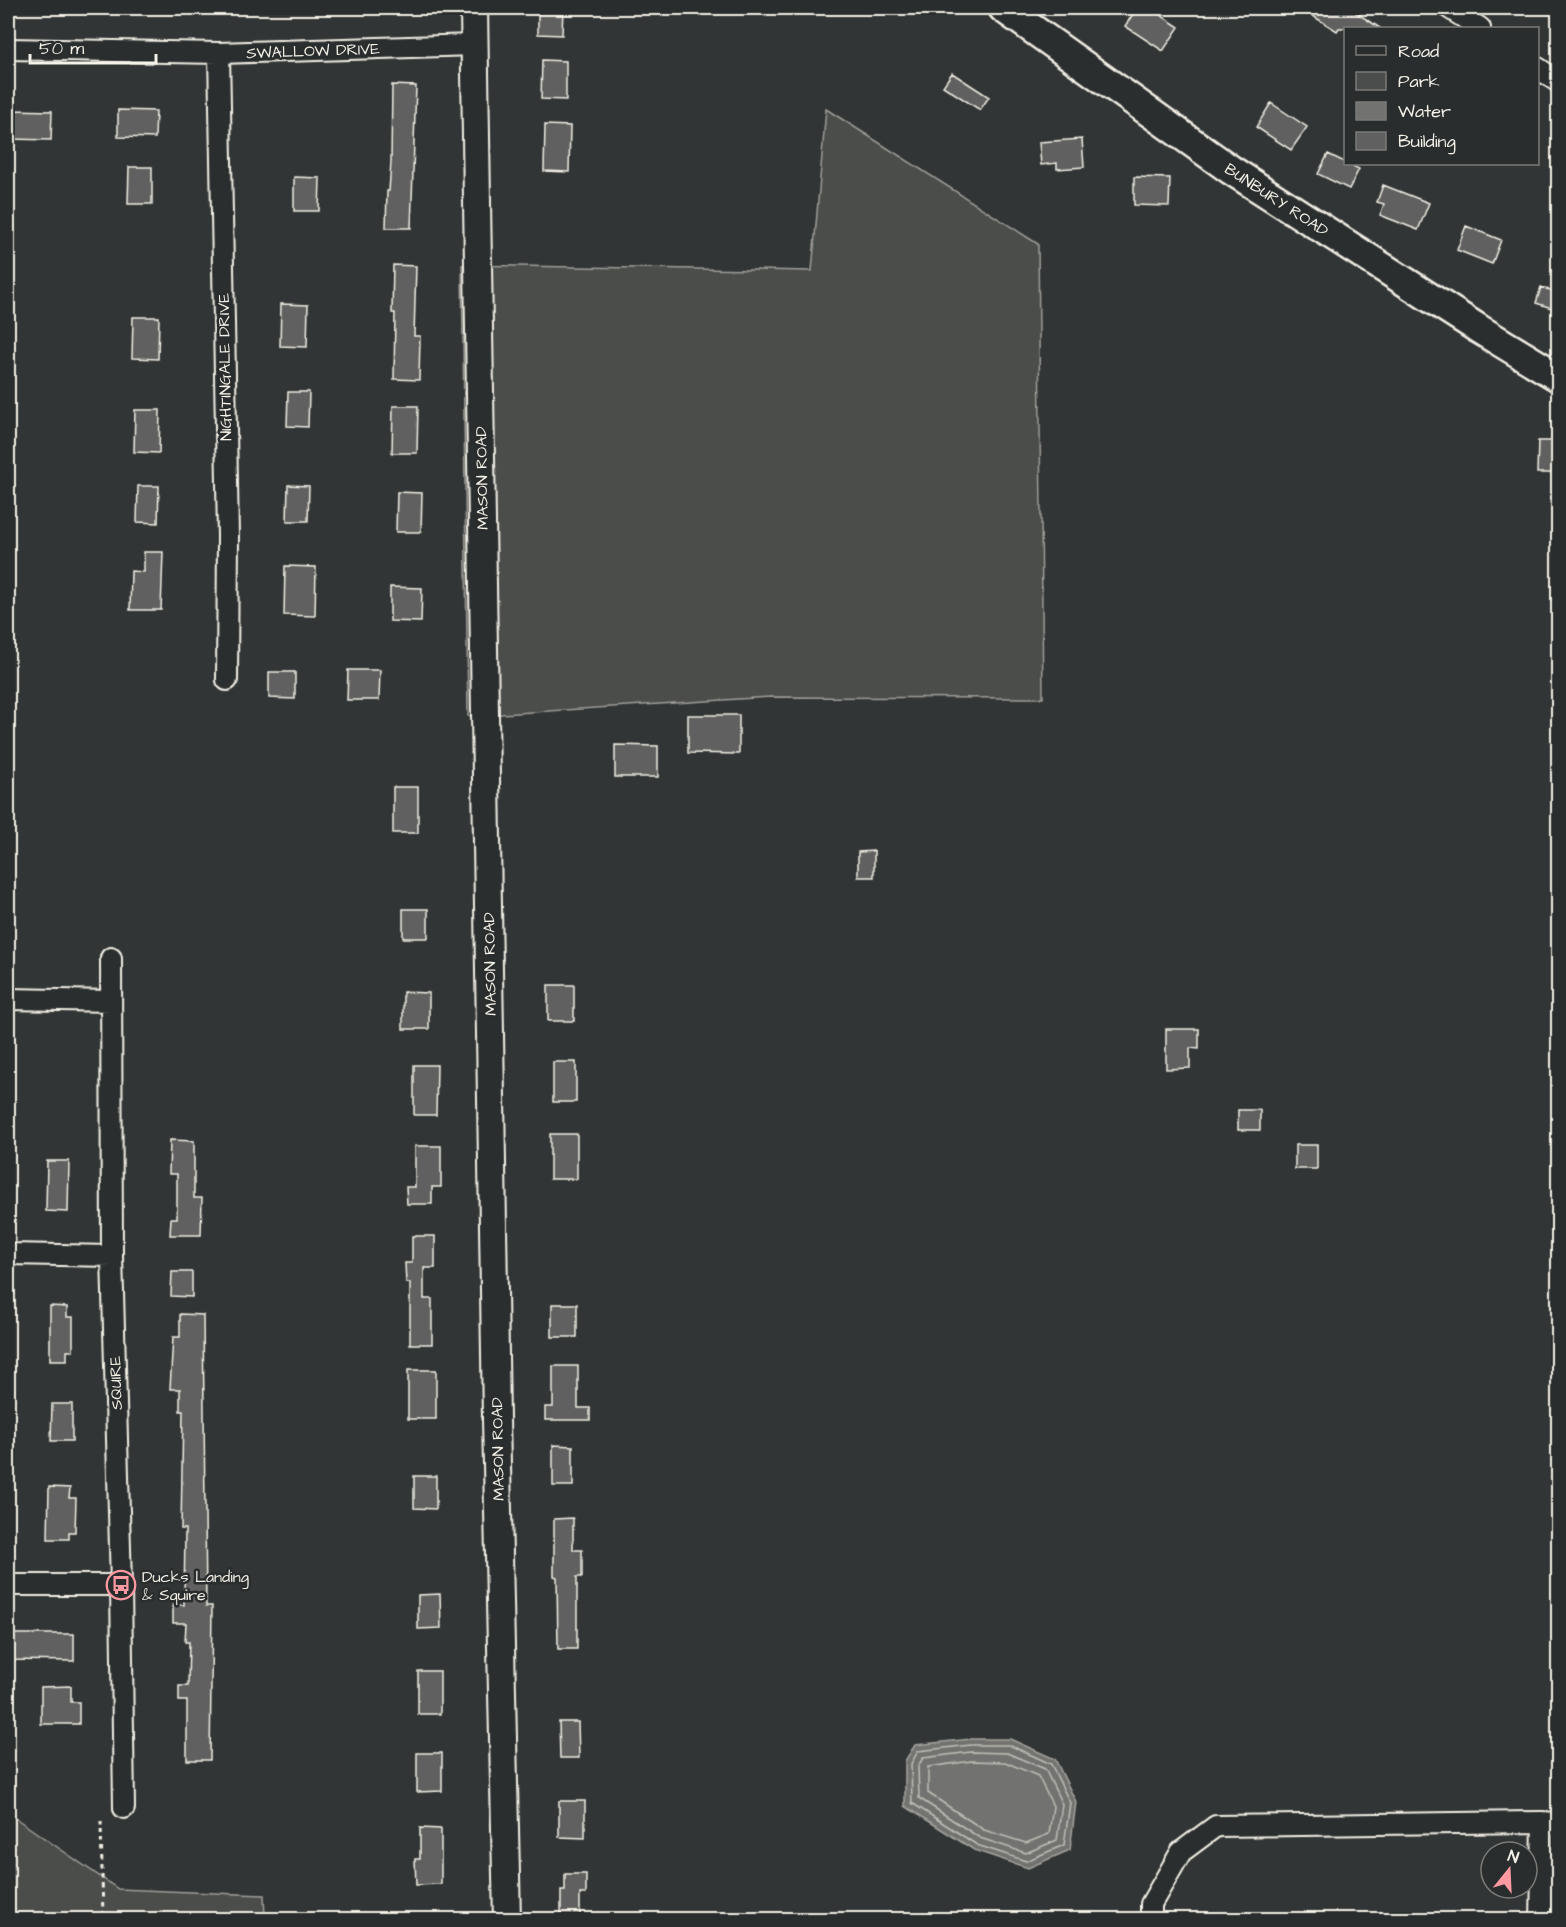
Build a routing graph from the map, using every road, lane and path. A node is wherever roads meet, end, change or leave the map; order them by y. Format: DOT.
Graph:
graph roads {
  1 [pos="474,8"];
  2 [pos="1003,8"];
  3 [pos="1449,8"];
  4 [pos="1478,27"];
  5 [pos="474,45"];
  6 [pos="8,50"];
  7 [pos="219,53"];
  8 [pos="1539,69"];
  9 [pos="1558,82"];
  10 [pos="1558,377"];
  11 [pos="227,680"];
  12 [pos="111,958"];
  13 [pos="8,999"];
  14 [pos="111,1000"];
  15 [pos="8,1254"];
  16 [pos="112,1256"];
  17 [pos="8,1585"];
  18 [pos="122,1585"];
  19 [pos="124,1808"];
  20 [pos="101,1821"];
  21 [pos="1551,1823"];
  22 [pos="103,1920"];
  23 [pos="507,1920"];
  24 [pos="1151,1920"];
  25 [pos="1541,1920"];
  1 -- 5 [label="street, MASON ROAD"];
  2 -- 10 [label="main road, BUNBURY ROAD"];
  3 -- 4 [label="street"];
  5 -- 7 [label="street, SWALLOW DRIVE"];
  5 -- 23 [label="street, MASON ROAD"];
  6 -- 7 [label="street, SWALLOW DRIVE"];
  7 -- 11 [label="street, NIGHTINGALE DRIVE"];
  8 -- 9 [label="street"];
  12 -- 14 [label="street, SQUIRE"];
  13 -- 14 [label="street"];
  14 -- 16 [label="street, SQUIRE"];
  15 -- 16 [label="street"];
  16 -- 18 [label="street, SQUIRE"];
  17 -- 18 [label="street"];
  18 -- 19 [label="street, SQUIRE"];
  20 -- 22 [label="path"];
  21 -- 24 [label="street"];
  21 -- 25 [label="street"];
}
